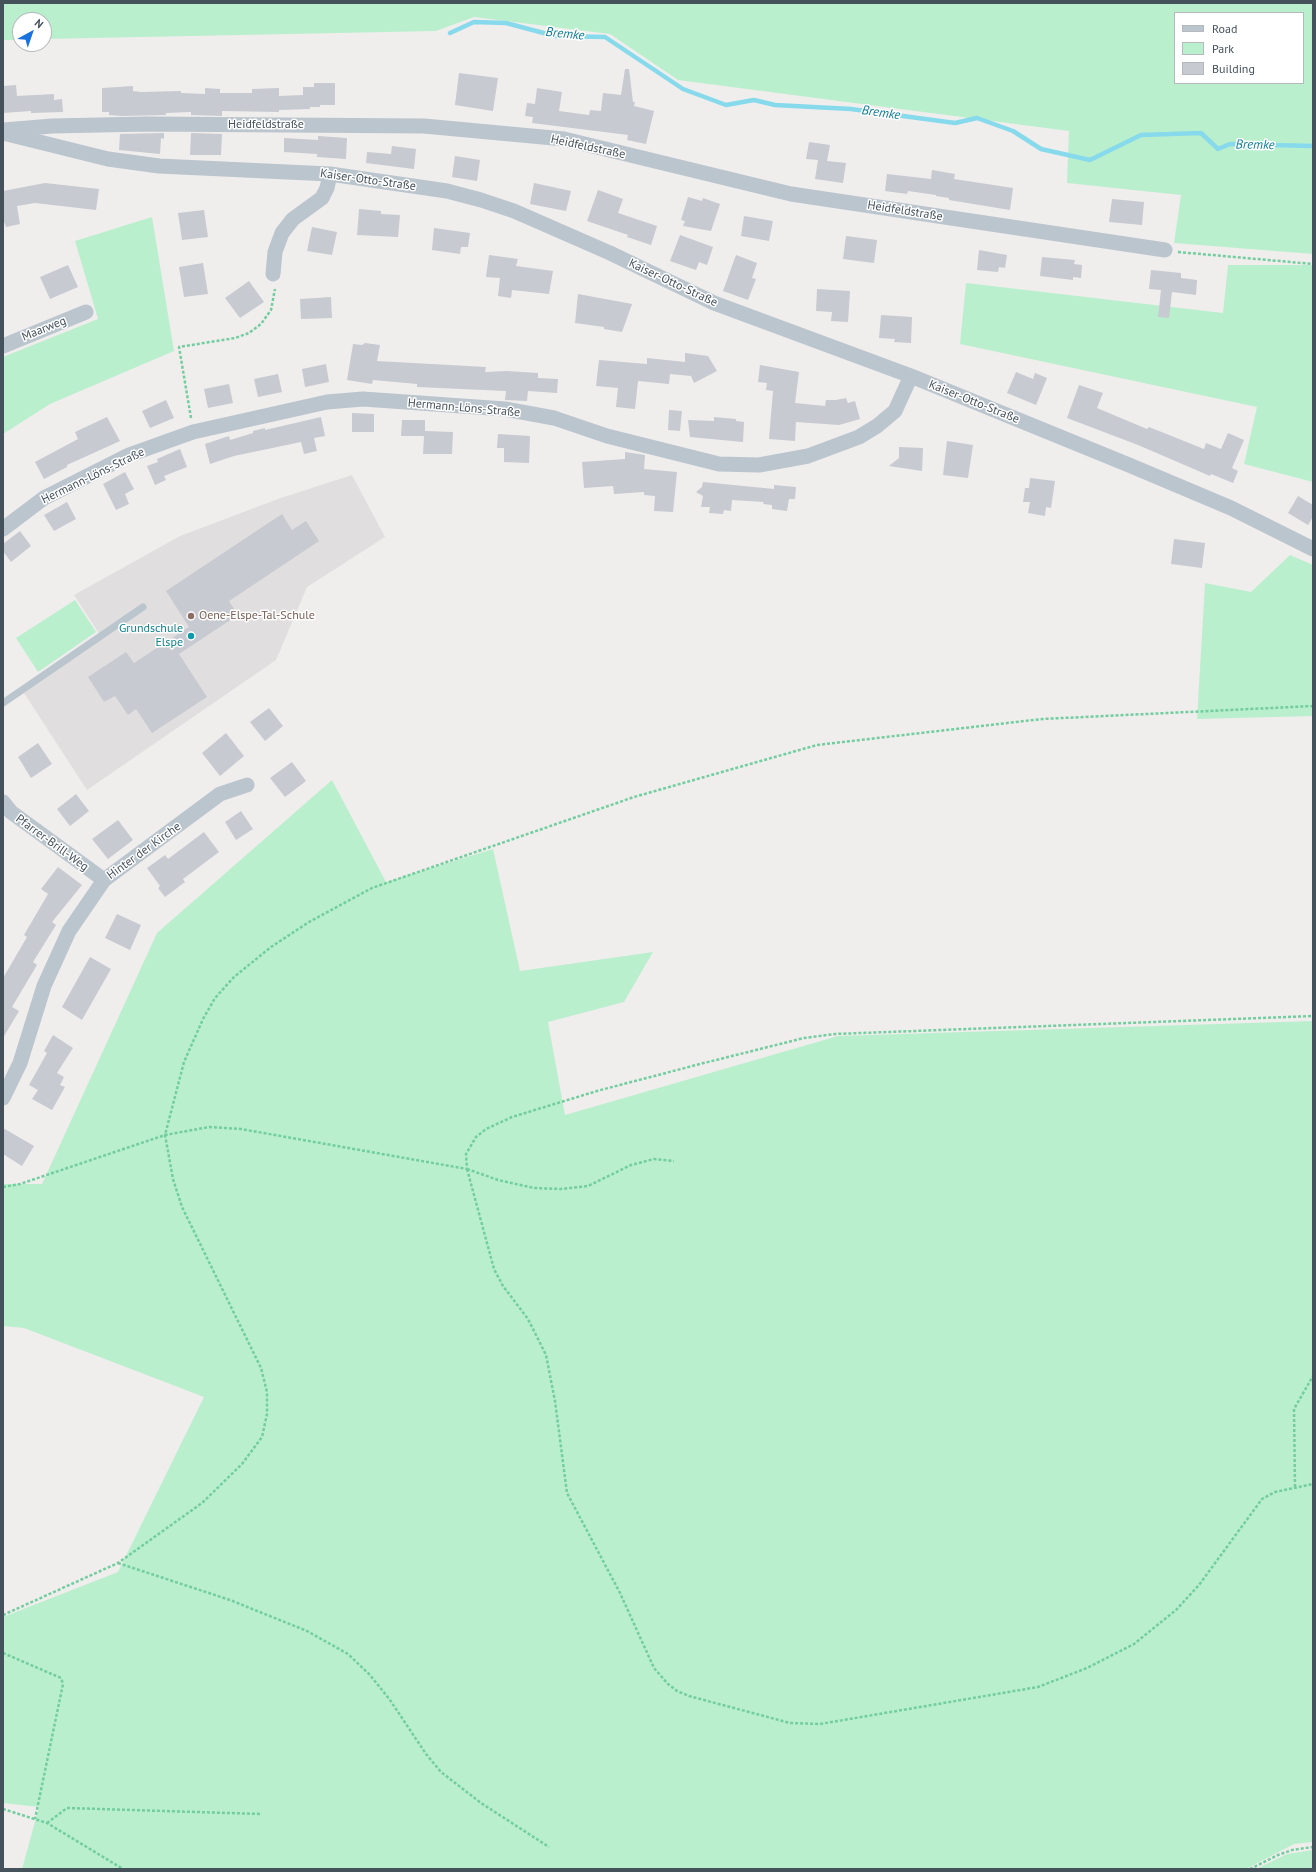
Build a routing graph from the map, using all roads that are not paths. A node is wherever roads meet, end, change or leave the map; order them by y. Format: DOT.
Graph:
graph roads {
  1 [pos="3,130"];
  2 [pos="3,134"];
  3 [pos="330,174"];
  4 [pos="1165,250"];
  5 [pos="273,274"];
  6 [pos="86,312"];
  7 [pos="3,346"];
  8 [pos="911,376"];
  9 [pos="3,529"];
  10 [pos="1313,549"];
  11 [pos="143,607"];
  12 [pos="3,703"];
  13 [pos="247,785"];
  14 [pos="3,802"];
  15 [pos="104,880"];
  16 [pos="3,1098"];
  1 -- 4 [label="street, Heidfeldstraße"];
  2 -- 3 [label="street, Kaiser-Otto-Straße"];
  3 -- 5 [label="street"];
  3 -- 8 [label="street, Kaiser-Otto-Straße"];
  6 -- 7 [label="street, Maarweg"];
  8 -- 9 [label="street, Hermann-Löns-Straße"];
  8 -- 10 [label="street, Kaiser-Otto-Straße"];
  11 -- 12 [label="lane"];
  13 -- 15 [label="street, Hinter der Kirche"];
  14 -- 15 [label="street, Pfarrer-Brill-Weg"];
  15 -- 16 [label="street, Hinter der Kirche"];
}
